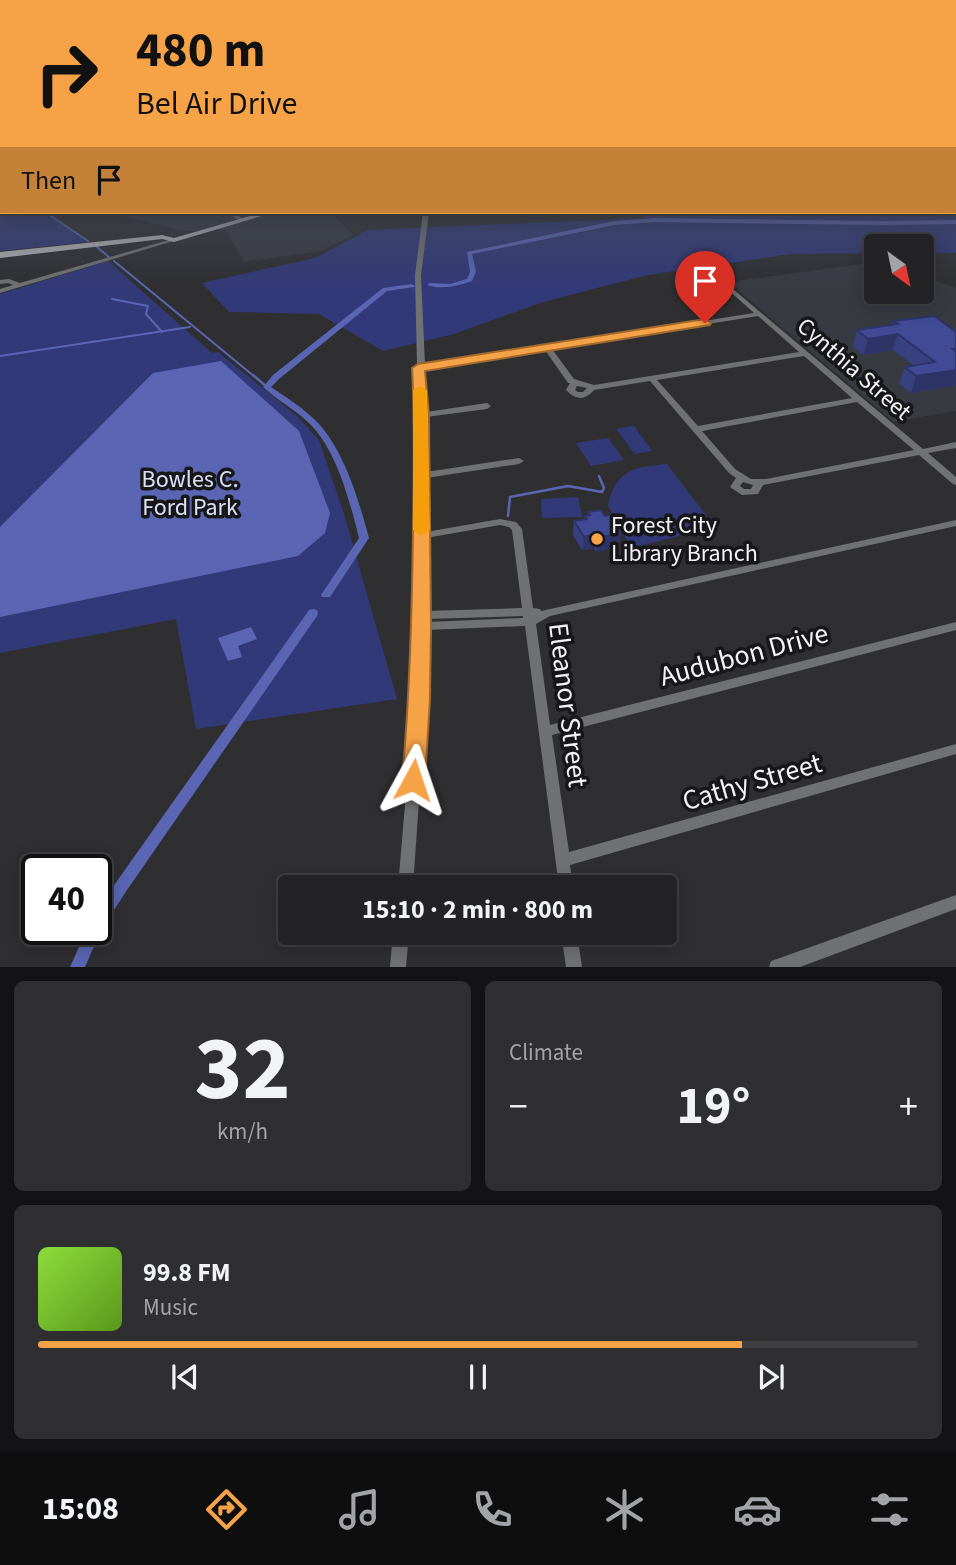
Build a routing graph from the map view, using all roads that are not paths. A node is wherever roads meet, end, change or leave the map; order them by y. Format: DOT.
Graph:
graph roads {
  1 [pos="233,214"];
  2 [pos="263,214"];
  3 [pos="426,214"];
  4 [pos="240,220"];
  5 [pos="205,231"];
  6 [pos="174,240"];
  7 [pos="0,254"];
  8 [pos="0,282"];
  9 [pos="20,285"];
  10 [pos="727,286"];
  11 [pos="0,291"];
  12 [pos="760,314"];
  13 [pos="547,347"];
  14 [pos="806,353"];
  15 [pos="419,366"];
  16 [pos="652,379"];
  17 [pos="859,399"];
  18 [pos="487,406"];
  19 [pos="422,415"];
  20 [pos="695,429"];
  21 [pos="956,445"];
  22 [pos="921,452"];
  23 [pos="519,461"];
  24 [pos="421,476"];
  25 [pos="956,482"];
  26 [pos="956,523"];
  27 [pos="421,536"];
  28 [pos="530,617"];
  29 [pos="421,620"];
  30 [pos="956,626"];
  31 [pos="544,733"];
  32 [pos="956,749"];
  33 [pos="562,862"];
  34 [pos="406,875"];
  35 [pos="564,875"];
  36 [pos="956,902"];
  37 [pos="400,945"];
  38 [pos="571,945"];
  39 [pos="398,967"];
  40 [pos="574,967"];
  41 [pos="776,967"];
  1 -- 4 [label="street"];
  2 -- 4 [label="main road"];
  3 -- 15 [label="street"];
  4 -- 5 [label="main road"];
  5 -- 6 [label="main road"];
  5 -- 7 [label="main road"];
  6 -- 7 [label="main road"];
  6 -- 9 [label="street"];
  8 -- 9 [label="street"];
  9 -- 11 [label="street"];
  10 -- 12 [label="street, Cynthia Street"];
  12 -- 13 [label="street"];
  12 -- 14 [label="street, Cynthia Street"];
  13 -- 15 [label="street"];
  13 -- 16 [label="street"];
  14 -- 16 [label="street"];
  14 -- 17 [label="street, Cynthia Street"];
  15 -- 19 [label="street"];
  16 -- 20 [label="street"];
  17 -- 20 [label="street"];
  17 -- 22 [label="street, Cynthia Street"];
  18 -- 19 [label="street"];
  19 -- 24 [label="street"];
  20 -- 22 [label="street"];
  21 -- 22 [label="street"];
  22 -- 25 [label="street, Cynthia Street"];
  23 -- 24 [label="street"];
  24 -- 27 [label="street"];
  26 -- 28 [label="street"];
  27 -- 28 [label="street, Eleanor Street"];
  27 -- 29 [label="street"];
  28 -- 29 [label="street"];
  28 -- 31 [label="street, Eleanor Street"];
  29 -- 34 [label="street"];
  30 -- 31 [label="street, Audubon Drive"];
  31 -- 33 [label="street, Eleanor Street"];
  32 -- 33 [label="street, Cathy Street"];
  33 -- 35 [label="street, Eleanor Street"];
  36 -- 41 [label="street"];
  37 -- 39 [label="street"];
  38 -- 40 [label="street"];
}
